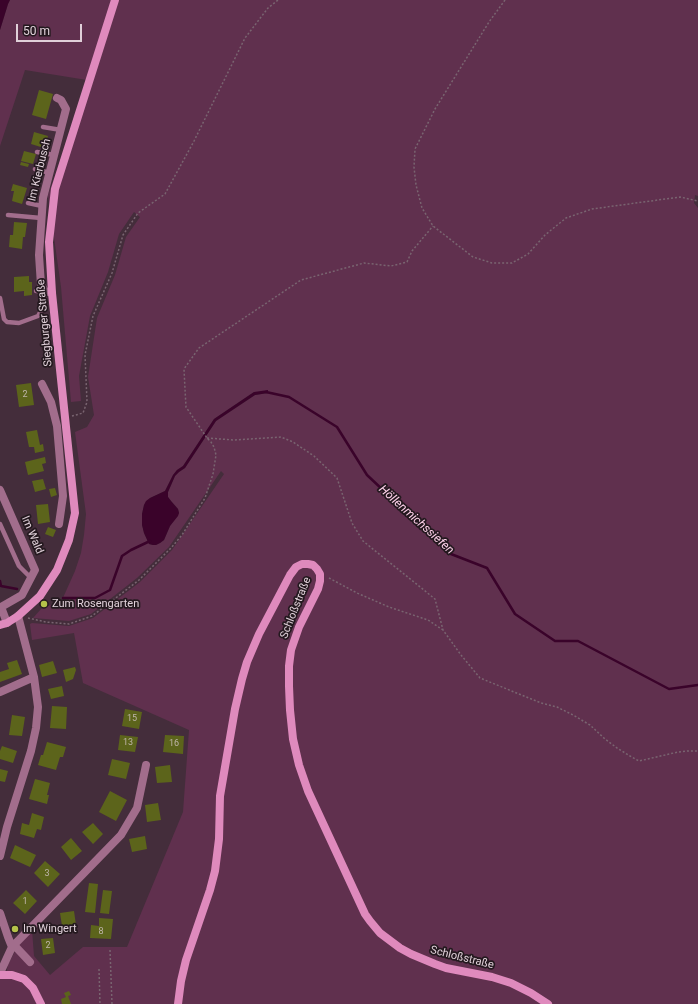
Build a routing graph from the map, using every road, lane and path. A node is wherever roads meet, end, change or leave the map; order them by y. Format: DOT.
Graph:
graph roads {
  1 [pos="115,0"];
  2 [pos="278,0"];
  3 [pos="505,0"];
  4 [pos="57,98"];
  5 [pos="43,127"];
  6 [pos="61,130"];
  7 [pos="37,152"];
  8 [pos="54,155"];
  9 [pos="35,169"];
  10 [pos="50,173"];
  11 [pos="698,201"];
  12 [pos="28,203"];
  13 [pos="42,206"];
  14 [pos="8,215"];
  15 [pos="41,218"];
  16 [pos="433,226"];
  17 [pos="36,292"];
  18 [pos="49,292"];
  19 [pos="0,298"];
  20 [pos="42,384"];
  21 [pos="65,418"];
  22 [pos="57,426"];
  23 [pos="207,438"];
  24 [pos="0,490"];
  25 [pos="0,524"];
  26 [pos="59,524"];
  27 [pos="320,574"];
  28 [pos="31,578"];
  29 [pos="0,606"];
  30 [pos="18,616"];
  31 [pos="3,624"];
  32 [pos="443,630"];
  33 [pos="34,677"];
  34 [pos="0,692"];
  35 [pos="698,751"];
  36 [pos="146,765"];
  37 [pos="0,856"];
  38 [pos="0,913"];
  39 [pos="13,946"];
  40 [pos="110,950"];
  41 [pos="30,962"];
  42 [pos="99,969"];
  43 [pos="0,974"];
  44 [pos="41,1004"];
  45 [pos="100,1004"];
  46 [pos="112,1004"];
  47 [pos="178,1004"];
  48 [pos="548,1004"];
  1 -- 18 [label="main road, Siegburger Straße"];
  2 -- 21 [label="path"];
  3 -- 16 [label="path"];
  4 -- 6 [label="street, Im Kierbusch"];
  5 -- 6 [label="lane"];
  6 -- 8 [label="street, Im Kierbusch"];
  7 -- 8 [label="lane"];
  8 -- 10 [label="street, Im Kierbusch"];
  9 -- 10 [label="lane"];
  10 -- 13 [label="street, Im Kierbusch"];
  11 -- 16 [label="path"];
  12 -- 13 [label="lane"];
  13 -- 15 [label="street, Im Kierbusch"];
  14 -- 15 [label="lane"];
  15 -- 18 [label="street, Im Kierbusch"];
  16 -- 23 [label="path"];
  17 -- 18 [label="lane"];
  18 -- 19 [label="lane"];
  18 -- 21 [label="main road, Siegburger Straße"];
  20 -- 22 [label="street"];
  21 -- 22 [label="street"];
  21 -- 30 [label="main road, Siegburger Straße"];
  22 -- 26 [label="street"];
  23 -- 30 [label="path"];
  23 -- 32 [label="path"];
  24 -- 28 [label="street, Im Wald"];
  25 -- 28 [label="lane"];
  27 -- 32 [label="path"];
  27 -- 47 [label="main road, Schloßstraße"];
  27 -- 48 [label="main road, Schloßstraße"];
  28 -- 29 [label="street"];
  29 -- 31 [label="street"];
  30 -- 31 [label="main road, Siegburger Straße"];
  30 -- 33 [label="street"];
  32 -- 35 [label="path"];
  33 -- 34 [label="street"];
  33 -- 37 [label="street"];
  36 -- 39 [label="street"];
  38 -- 39 [label="street"];
  39 -- 41 [label="street"];
  39 -- 43 [label="street"];
  40 -- 46 [label="path"];
  42 -- 45 [label="path"];
  43 -- 44 [label="main road"];
}
